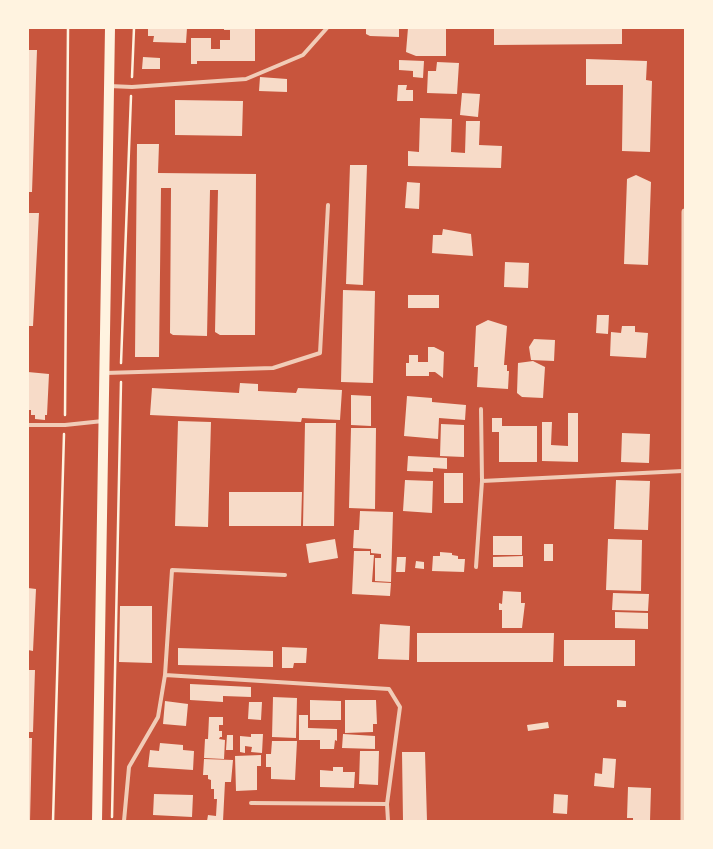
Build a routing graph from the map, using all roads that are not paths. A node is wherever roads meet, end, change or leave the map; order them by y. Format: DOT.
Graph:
graph roads {
  1 [pos="104,28"];
  2 [pos="110,28"];
  3 [pos="327,28"];
  4 [pos="109,86"];
  5 [pos="328,205"];
  6 [pos="685,212"];
  7 [pos="105,373"];
  8 [pos="685,403"];
  9 [pos="481,409"];
  10 [pos="104,421"];
  11 [pos="28,425"];
  12 [pos="683,471"];
  13 [pos="482,481"];
  14 [pos="476,567"];
  15 [pos="285,575"];
  16 [pos="166,675"];
  17 [pos="250,803"];
  18 [pos="387,804"];
  19 [pos="97,821"];
  20 [pos="124,821"];
  21 [pos="388,821"];
  22 [pos="684,821"];
  1 -- 2 [label="street"];
  2 -- 4 [label="main road"];
  3 -- 4 [label="street"];
  4 -- 7 [label="main road"];
  5 -- 7 [label="street"];
  6 -- 8 [label="street"];
  7 -- 10 [label="main road"];
  8 -- 12 [label="street"];
  9 -- 13 [label="street"];
  10 -- 11 [label="street"];
  10 -- 19 [label="main road"];
  12 -- 13 [label="street"];
  12 -- 22 [label="street"];
  13 -- 14 [label="street"];
  15 -- 16 [label="street"];
  16 -- 18 [label="street"];
  16 -- 20 [label="street"];
  17 -- 18 [label="street"];
  18 -- 21 [label="street"];
}
